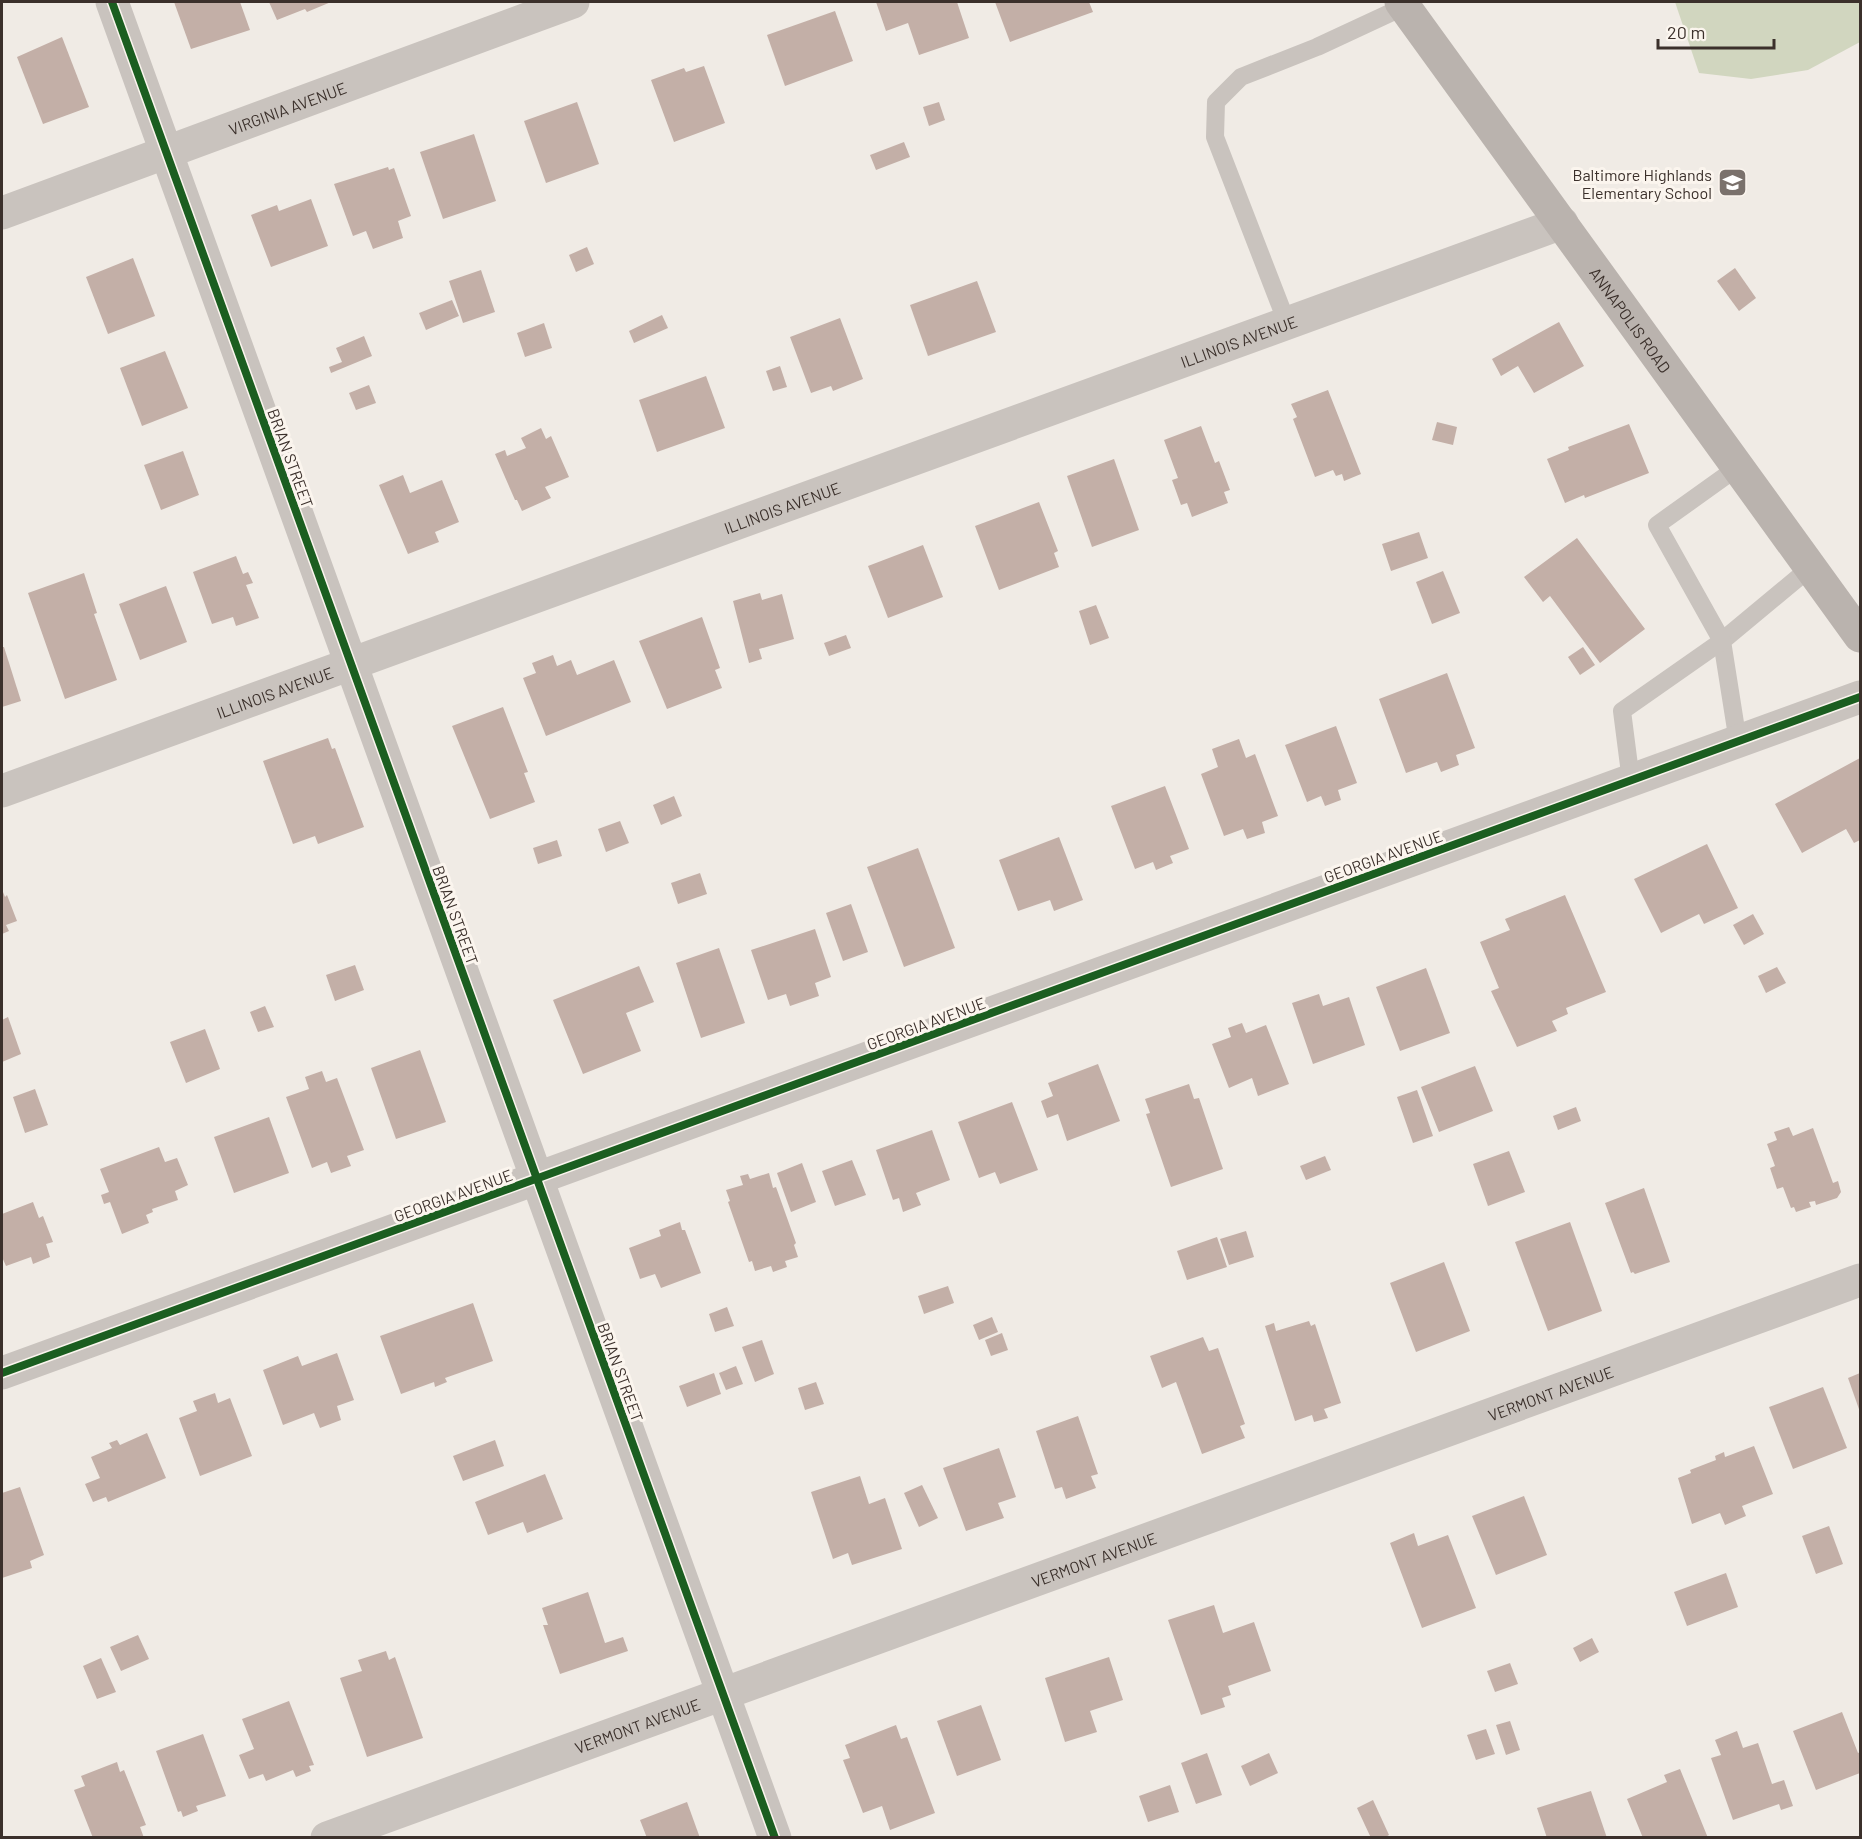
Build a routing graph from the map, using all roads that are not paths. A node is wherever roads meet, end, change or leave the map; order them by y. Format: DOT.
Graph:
graph roads {
  1 [pos="112,2"];
  2 [pos="573,2"];
  3 [pos="1403,4"];
  4 [pos="167,153"];
  5 [pos="2,213"];
  6 [pos="1562,223"];
  7 [pos="1287,323"];
  8 [pos="1738,467"];
  9 [pos="1811,567"];
  10 [pos="1860,636"];
  11 [pos="1722,640"];
  12 [pos="351,664"];
  13 [pos="1860,697"];
  14 [pos="1738,742"];
  15 [pos="1631,781"];
  16 [pos="2,791"];
  17 [pos="537,1179"];
  18 [pos="1860,1280"];
  19 [pos="2,1373"];
  20 [pos="723,1694"];
  21 [pos="327,1838"];
  22 [pos="775,1838"];
  1 -- 4 [label="street, BRIAN STREET"];
  2 -- 4 [label="street, VIRGINIA AVENUE"];
  3 -- 6 [label="main road, ANNAPOLIS ROAD"];
  3 -- 7 [label="lane"];
  4 -- 5 [label="street, VIRGINIA AVENUE"];
  4 -- 12 [label="street, BRIAN STREET"];
  6 -- 7 [label="street, ILLINOIS AVENUE"];
  6 -- 8 [label="main road, ANNAPOLIS ROAD"];
  7 -- 12 [label="street, ILLINOIS AVENUE"];
  8 -- 9 [label="main road, ANNAPOLIS ROAD"];
  8 -- 11 [label="lane"];
  9 -- 10 [label="main road, ANNAPOLIS ROAD"];
  9 -- 11 [label="lane"];
  11 -- 14 [label="lane"];
  11 -- 15 [label="lane"];
  12 -- 16 [label="street, ILLINOIS AVENUE"];
  12 -- 17 [label="street, BRIAN STREET"];
  13 -- 14 [label="street, GEORGIA AVENUE"];
  14 -- 15 [label="street, GEORGIA AVENUE"];
  15 -- 17 [label="street, GEORGIA AVENUE"];
  17 -- 19 [label="street, GEORGIA AVENUE"];
  17 -- 20 [label="street, BRIAN STREET"];
  18 -- 20 [label="street, VERMONT AVENUE"];
  20 -- 21 [label="street, VERMONT AVENUE"];
  20 -- 22 [label="street, BRIAN STREET"];
}
